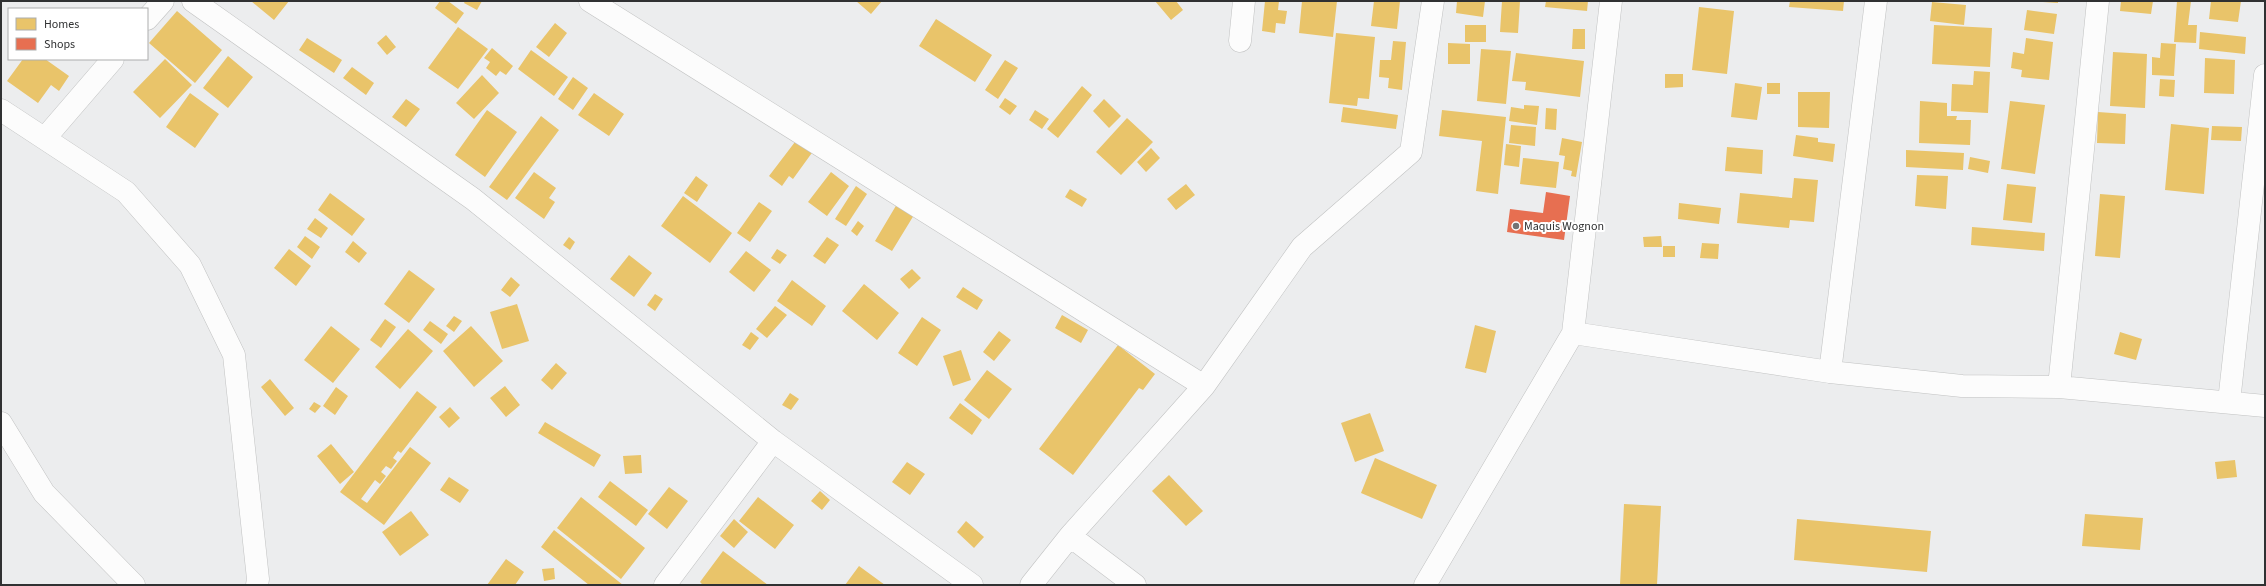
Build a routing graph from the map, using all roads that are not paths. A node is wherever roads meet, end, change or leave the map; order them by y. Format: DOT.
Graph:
graph roads {
  1 [pos="163,1"];
  2 [pos="193,1"];
  3 [pos="590,1"];
  4 [pos="1244,1"];
  5 [pos="1433,1"];
  6 [pos="1612,1"];
  7 [pos="1876,1"];
  8 [pos="2098,1"];
  9 [pos="148,18"];
  10 [pos="1240,41"];
  11 [pos="112,60"];
  12 [pos="2265,75"];
  13 [pos="1,110"];
  14 [pos="45,138"];
  15 [pos="1573,333"];
  16 [pos="1830,372"];
  17 [pos="1204,386"];
  18 [pos="2060,387"];
  19 [pos="2230,402"];
  20 [pos="2265,406"];
  21 [pos="1,423"];
  22 [pos="773,441"];
  23 [pos="1070,536"];
  24 [pos="134,585"];
  25 [pos="257,585"];
  26 [pos="665,585"];
  27 [pos="972,585"];
  28 [pos="1031,585"];
  29 [pos="1135,585"];
  30 [pos="1425,585"];
  1 -- 9 [label="street"];
  2 -- 22 [label="street"];
  3 -- 17 [label="street"];
  4 -- 10 [label="street"];
  5 -- 17 [label="street"];
  6 -- 15 [label="street"];
  7 -- 16 [label="street"];
  8 -- 18 [label="street"];
  11 -- 14 [label="street"];
  12 -- 19 [label="street"];
  13 -- 14 [label="street"];
  14 -- 25 [label="street"];
  15 -- 16 [label="street"];
  15 -- 30 [label="street"];
  16 -- 18 [label="street"];
  17 -- 23 [label="street"];
  18 -- 19 [label="street"];
  19 -- 20 [label="street"];
  21 -- 24 [label="street"];
  22 -- 26 [label="street"];
  22 -- 27 [label="street"];
  23 -- 28 [label="street"];
  23 -- 29 [label="street"];
}
